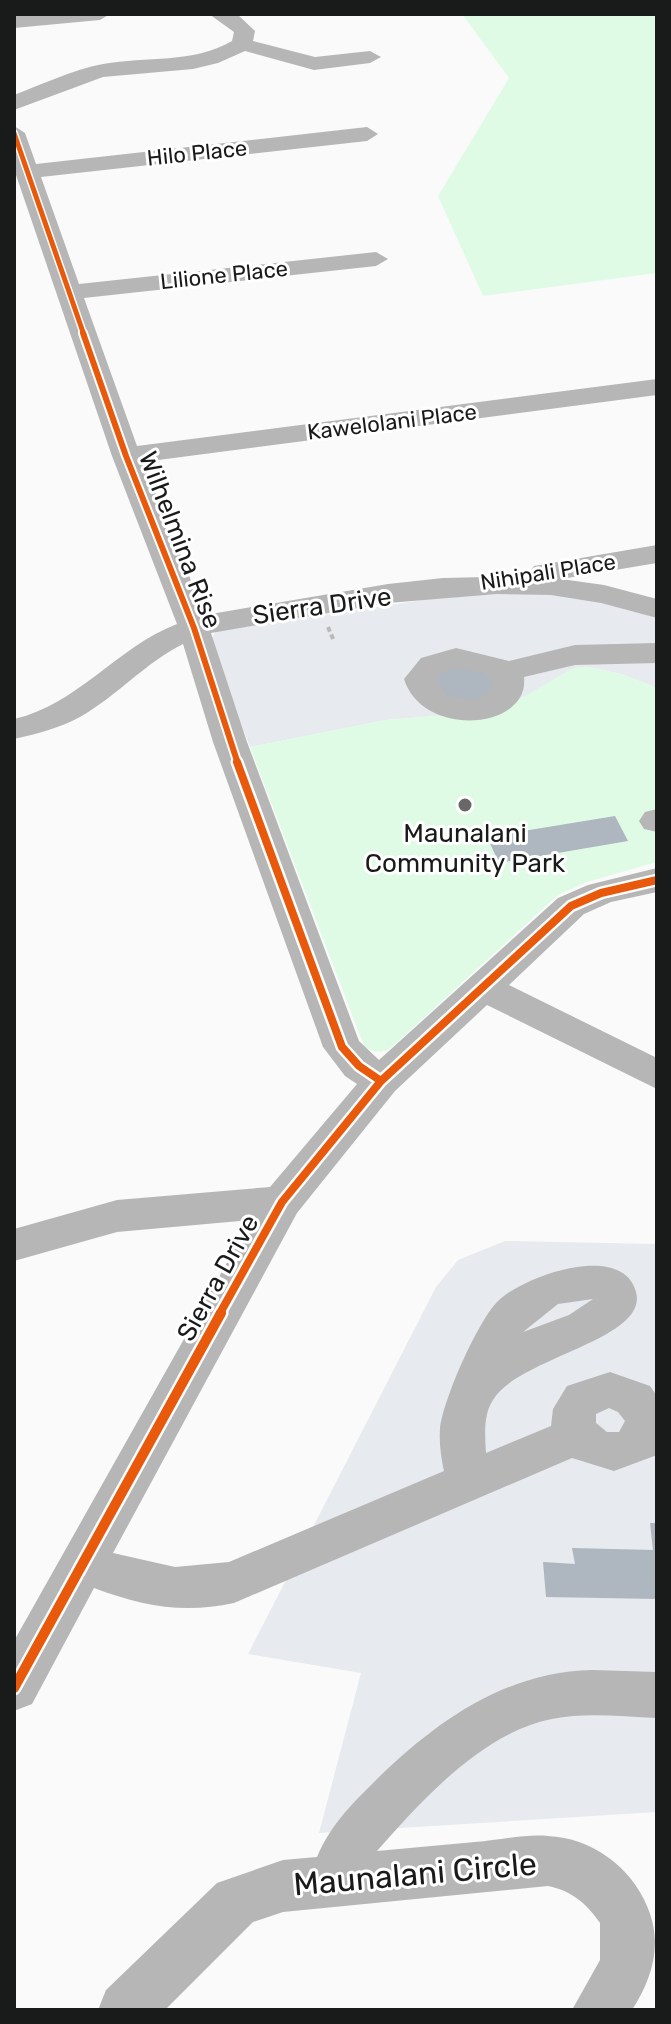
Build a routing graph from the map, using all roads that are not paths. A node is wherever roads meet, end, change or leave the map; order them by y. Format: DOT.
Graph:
graph roads {
  1 [pos="100,14"];
  2 [pos="219,14"];
  3 [pos="257,14"];
  4 [pos="14,22"];
  5 [pos="243,42"];
  6 [pos="370,57"];
  7 [pos="14,103"];
  8 [pos="14,133"];
  9 [pos="367,134"];
  10 [pos="27,172"];
  11 [pos="376,259"];
  12 [pos="71,292"];
  13 [pos="657,387"];
  14 [pos="126,456"];
  15 [pos="657,554"];
  16 [pos="440,589"];
  17 [pos="657,609"];
  18 [pos="194,628"];
  19 [pos="657,653"];
  20 [pos="504,672"];
  21 [pos="14,729"];
  22 [pos="657,880"];
  23 [pos="484,988"];
  24 [pos="657,1075"];
  25 [pos="381,1081"];
  26 [pos="282,1202"];
  27 [pos="14,1245"];
  28 [pos="481,1378"];
  29 [pos="577,1435"];
  30 [pos="469,1481"];
  31 [pos="84,1564"];
  32 [pos="14,1688"];
  33 [pos="657,1695"];
  34 [pos="337,1881"];
  35 [pos="126,2010"];
  36 [pos="600,2010"];
  1 -- 4 [label="street"];
  2 -- 5 [label="street"];
  3 -- 5 [label="street"];
  5 -- 6 [label="street"];
  5 -- 7 [label="street"];
  8 -- 10 [label="street, Wilhelmina Rise"];
  9 -- 10 [label="street, Hilo Place"];
  10 -- 12 [label="street, Wilhelmina Rise"];
  11 -- 12 [label="street, Lilione Place"];
  12 -- 14 [label="street, Wilhelmina Rise"];
  13 -- 14 [label="street, Kawelolani Place"];
  14 -- 18 [label="street, Wilhelmina Rise"];
  15 -- 16 [label="street, Nihipali Place"];
  16 -- 17 [label="street, Sierra Drive"];
  16 -- 18 [label="street, Sierra Drive"];
  18 -- 21 [label="street, Sierra Drive"];
  18 -- 25 [label="street, Wilhelmina Rise"];
  19 -- 20 [label="street"];
  22 -- 23 [label="street, Sierra Drive"];
  23 -- 24 [label="street"];
  23 -- 25 [label="street, Sierra Drive"];
  25 -- 26 [label="street, Sierra Drive"];
  26 -- 27 [label="street"];
  26 -- 31 [label="street, Sierra Drive"];
  28 -- 30 [label="street"];
  29 -- 30 [label="street"];
  30 -- 31 [label="street"];
  31 -- 32 [label="street, Sierra Drive"];
  33 -- 34 [label="street"];
  34 -- 35 [label="street, Maunalani Circle"];
  34 -- 36 [label="street, Maunalani Circle"];
}
